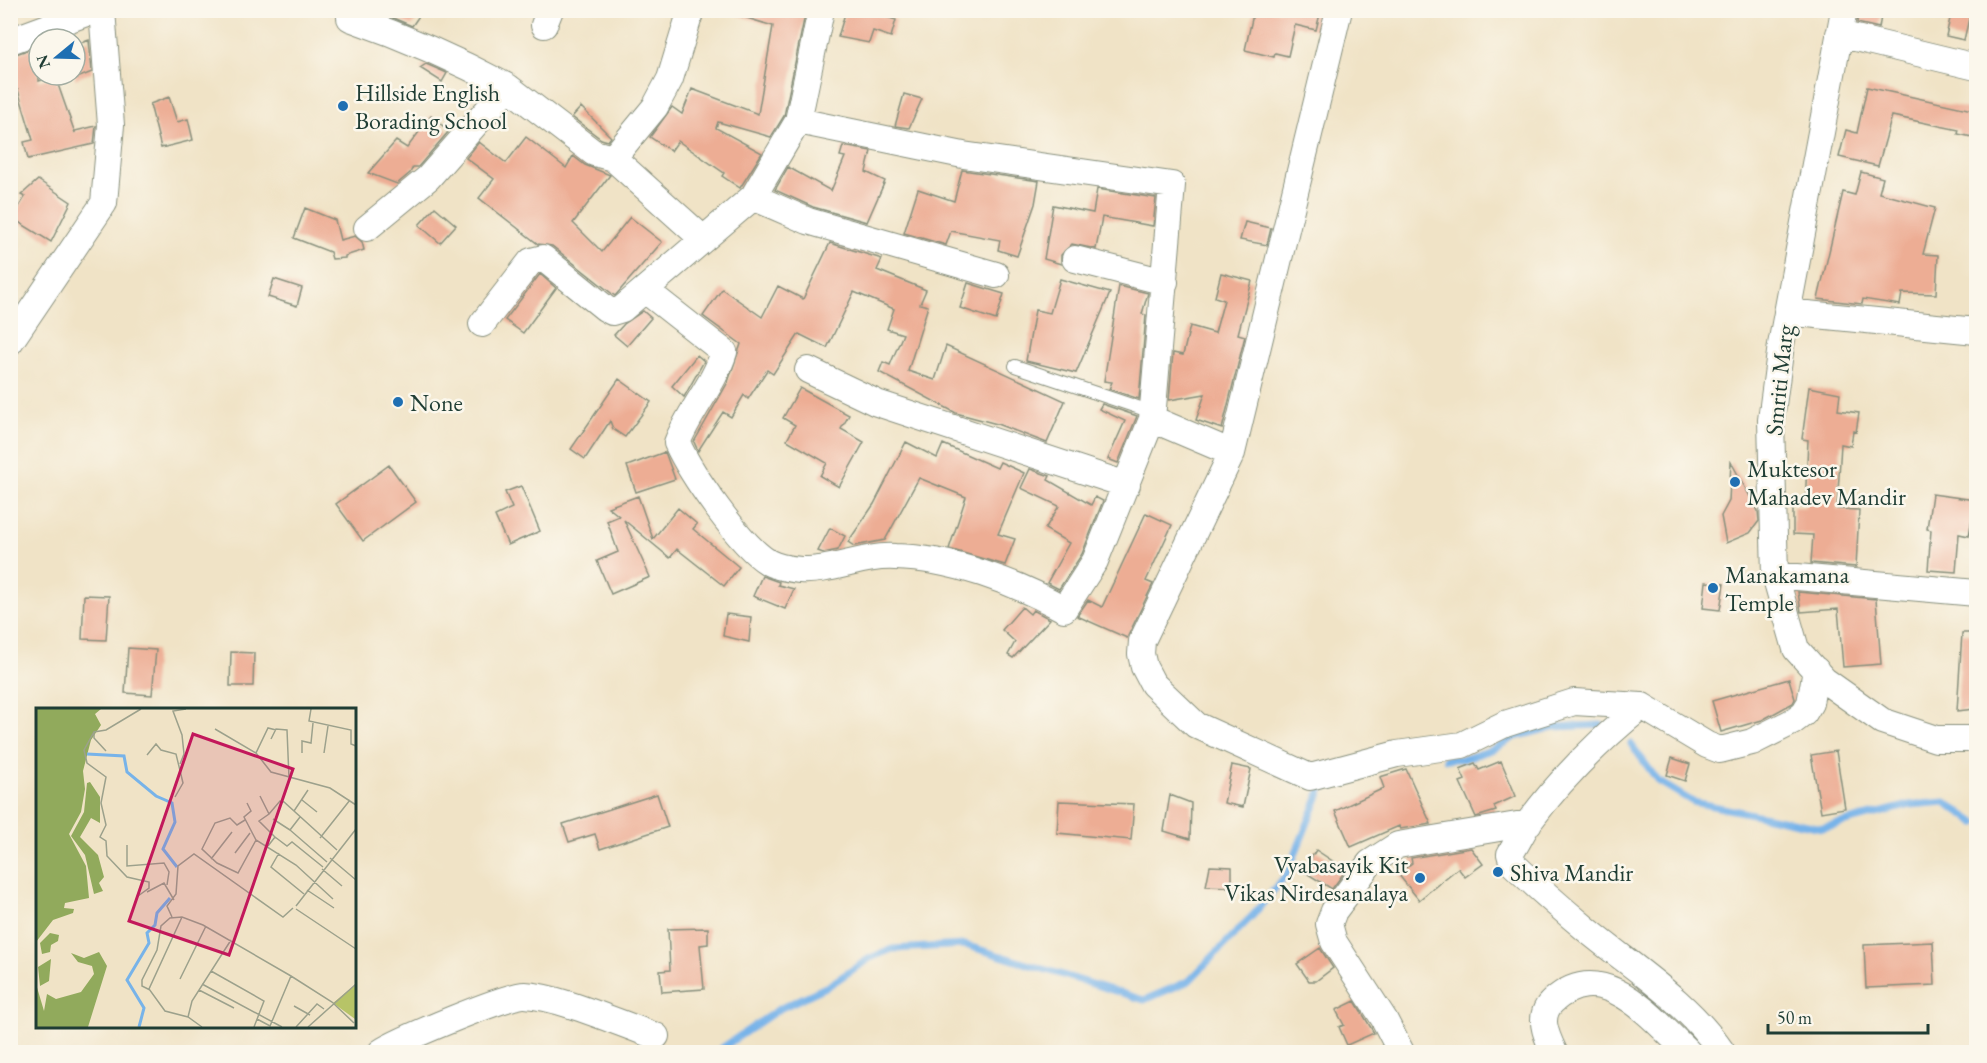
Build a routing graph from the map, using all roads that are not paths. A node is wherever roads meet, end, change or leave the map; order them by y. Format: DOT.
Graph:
graph roads {
  1 [pos="94,10"];
  2 [pos="102,10"];
  3 [pos="350,10"];
  4 [pos="691,10"];
  5 [pos="821,10"];
  6 [pos="1339,10"];
  7 [pos="1841,22"];
  8 [pos="10,41"];
  9 [pos="1977,67"];
  10 [pos="508,87"];
  11 [pos="798,121"];
  12 [pos="613,158"];
  13 [pos="753,197"];
  14 [pos="368,228"];
  15 [pos="703,239"];
  16 [pos="1075,259"];
  17 [pos="996,275"];
  18 [pos="1165,282"];
  19 [pos="645,290"];
  20 [pos="1787,312"];
  21 [pos="482,324"];
  22 [pos="1977,332"];
  23 [pos="10,342"];
  24 [pos="1016,366"];
  25 [pos="808,370"];
  26 [pos="1152,416"];
  27 [pos="1232,453"];
  28 [pos="1127,484"];
  29 [pos="1775,575"];
  30 [pos="1977,593"];
  31 [pos="1816,670"];
  32 [pos="1642,706"];
  33 [pos="1977,739"];
  34 [pos="1529,823"];
  35 [pos="656,1036"];
  36 [pos="381,1053"];
  37 [pos="1401,1053"];
  38 [pos="1554,1053"];
  39 [pos="1688,1053"];
  40 [pos="1722,1053"];
  1 -- 8 [label="street"];
  2 -- 23 [label="street"];
  3 -- 10 [label="street"];
  4 -- 12 [label="street"];
  5 -- 11 [label="street"];
  6 -- 27 [label="street"];
  7 -- 9 [label="street"];
  7 -- 20 [label="street, Smriti Marg"];
  10 -- 12 [label="street"];
  10 -- 14 [label="street"];
  11 -- 13 [label="street"];
  11 -- 18 [label="street"];
  12 -- 15 [label="street"];
  13 -- 15 [label="street"];
  13 -- 17 [label="street"];
  15 -- 19 [label="street"];
  16 -- 18 [label="street"];
  18 -- 26 [label="street"];
  19 -- 21 [label="street"];
  19 -- 28 [label="street"];
  20 -- 22 [label="street"];
  20 -- 29 [label="street, Smriti Marg"];
  24 -- 26 [label="lane"];
  25 -- 28 [label="street"];
  26 -- 27 [label="street"];
  26 -- 28 [label="street"];
  27 -- 32 [label="street"];
  29 -- 30 [label="street"];
  29 -- 31 [label="street, Smriti Marg"];
  31 -- 32 [label="street"];
  31 -- 33 [label="street, Smriti Marg"];
  32 -- 34 [label="street"];
  34 -- 37 [label="street"];
  34 -- 40 [label="street"];
  35 -- 36 [label="street"];
  38 -- 39 [label="street"];
}
